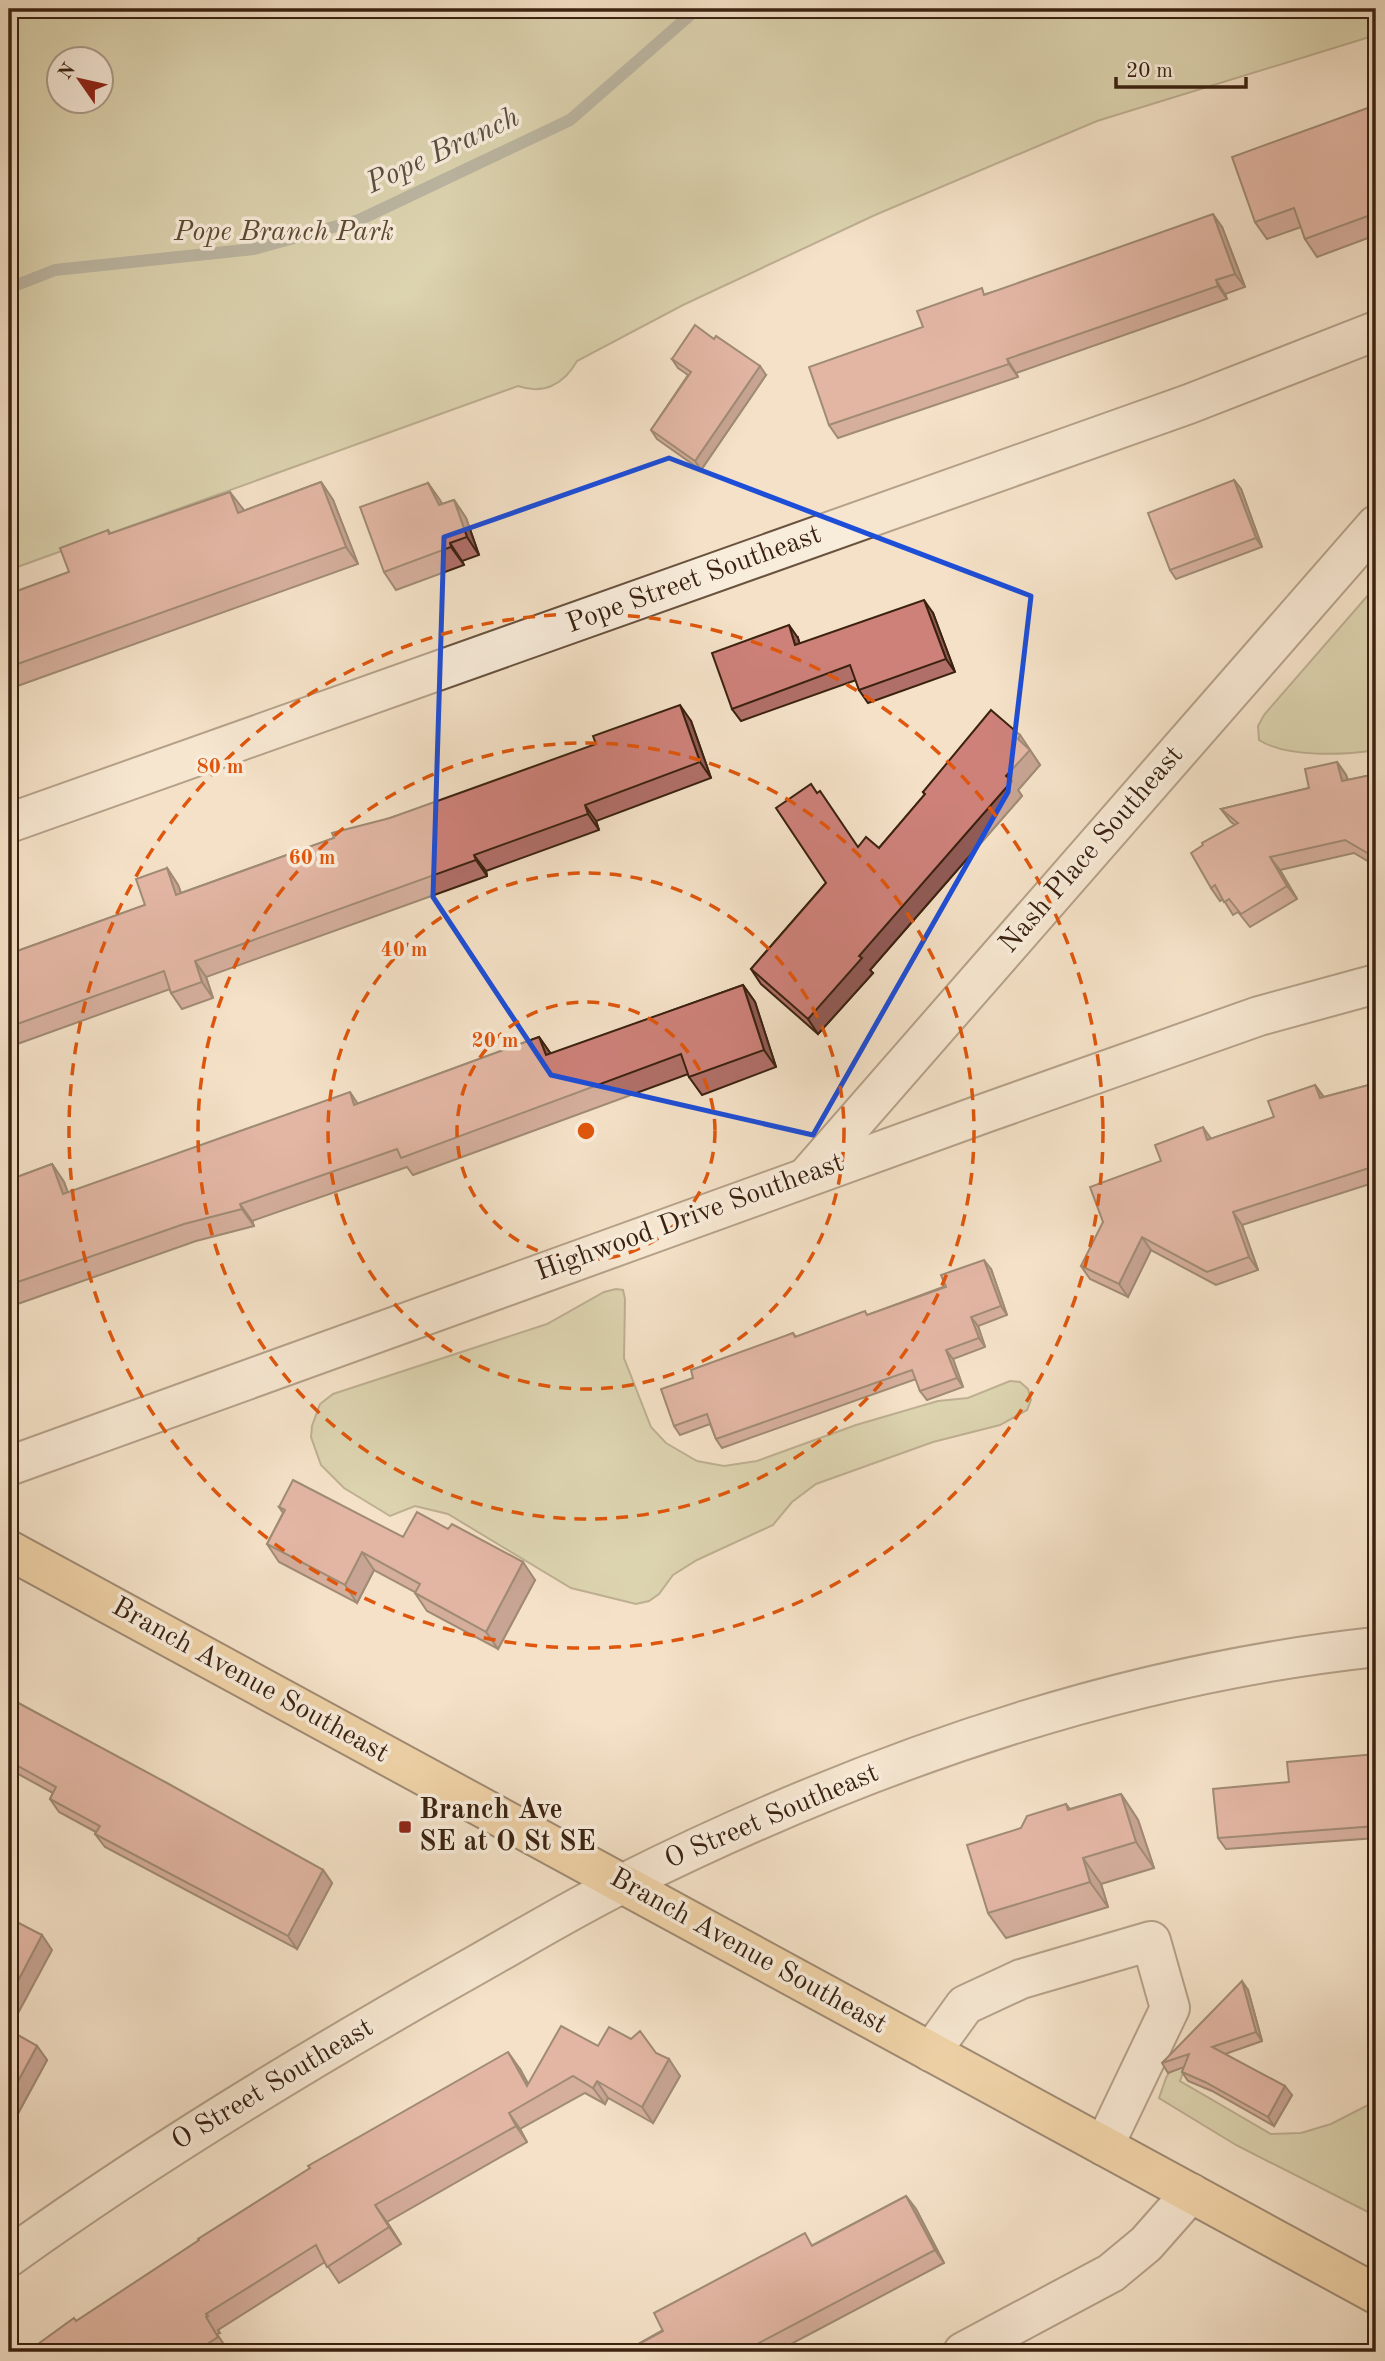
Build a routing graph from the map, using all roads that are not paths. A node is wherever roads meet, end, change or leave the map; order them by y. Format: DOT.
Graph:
graph roads {
  1 [pos="1376,331"];
  2 [pos="1376,525"];
  3 [pos="9,822"];
  4 [pos="1376,984"];
  5 [pos="807,1176"];
  6 [pos="9,1466"];
  7 [pos="9,1550"];
  8 [pos="1376,1647"];
  9 [pos="622,1883"];
  10 [pos="932,2052"];
  11 [pos="1104,2146"];
  12 [pos="1191,2193"];
  13 [pos="9,2256"];
  14 [pos="1376,2294"];
  15 [pos="963,2352"];
  1 -- 3 [label="street, Pope Street Southeast"];
  2 -- 5 [label="street, Nash Place Southeast"];
  4 -- 5 [label="street, Highwood Drive Southeast"];
  5 -- 6 [label="street, Highwood Drive Southeast"];
  7 -- 9 [label="main road, Branch Avenue Southeast"];
  8 -- 9 [label="street, O Street Southeast"];
  9 -- 10 [label="main road, Branch Avenue Southeast"];
  9 -- 13 [label="street, O Street Southeast"];
  10 -- 11 [label="main road, Branch Avenue Southeast"];
  10 -- 11 [label="street"];
  11 -- 12 [label="main road, Branch Avenue Southeast"];
  12 -- 14 [label="main road, Branch Avenue Southeast"];
  12 -- 15 [label="street"];
}
